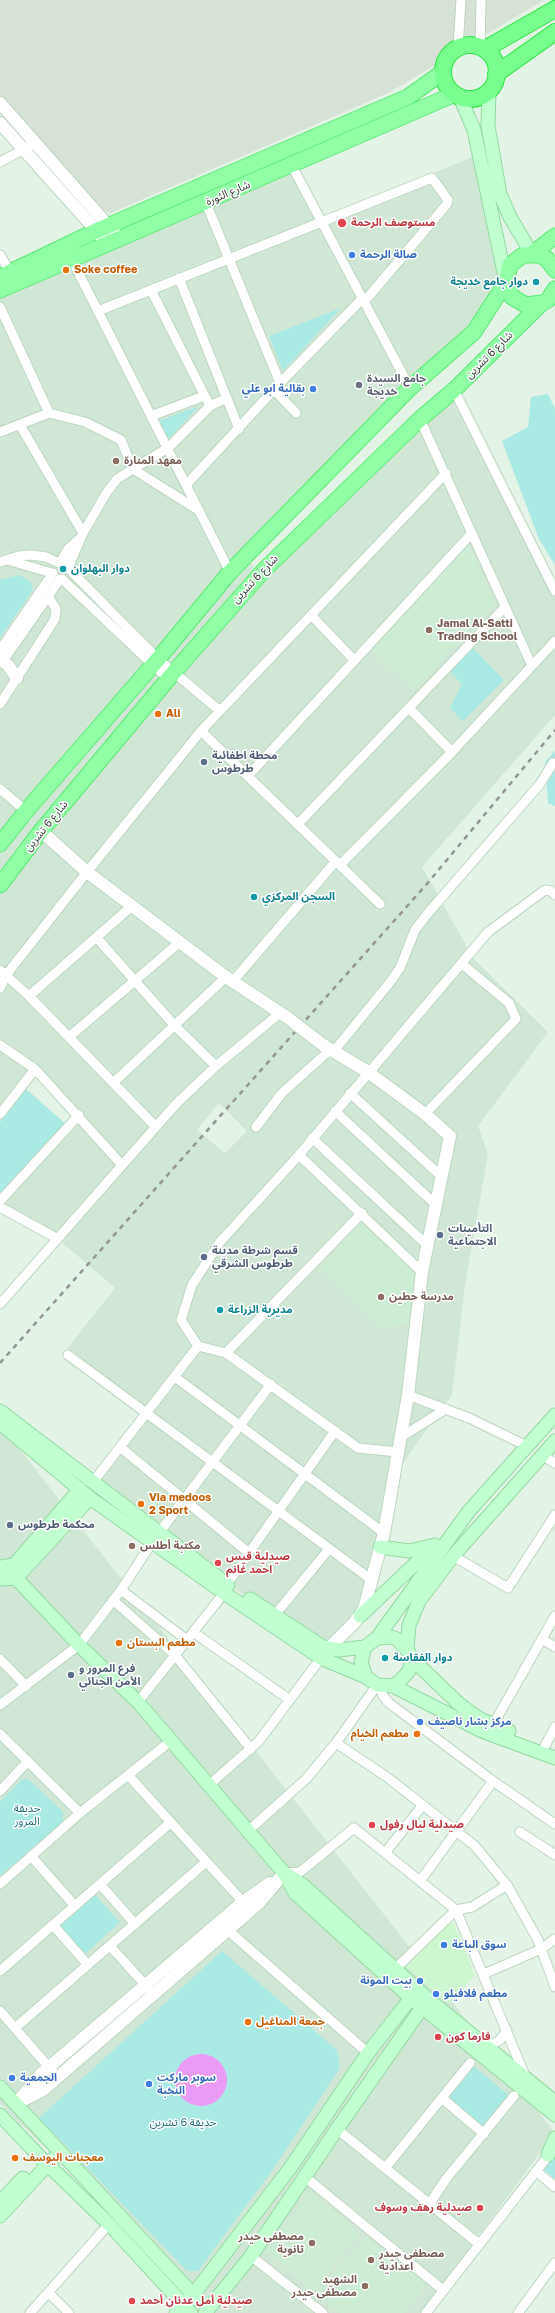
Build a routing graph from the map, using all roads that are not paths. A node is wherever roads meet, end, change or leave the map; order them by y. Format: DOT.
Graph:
graph roads {
  1 [pos="461,0"];
  2 [pos="481,0"];
  3 [pos="555,9"];
  4 [pos="555,32"];
  5 [pos="458,48"];
  6 [pos="482,48"];
  7 [pos="443,72"];
  8 [pos="496,74"];
  9 [pos="489,90"];
  10 [pos="458,95"];
  11 [pos="0,103"];
  12 [pos="0,123"];
  13 [pos="35,143"];
  14 [pos="24,150"];
  15 [pos="0,162"];
  16 [pos="292,166"];
  17 [pos="206,203"];
  18 [pos="321,221"];
  19 [pos="103,228"];
  20 [pos="555,236"];
  21 [pos="113,240"];
  22 [pos="532,254"];
  23 [pos="0,255"];
  24 [pos="71,258"];
  25 [pos="228,258"];
  26 [pos="555,270"];
  27 [pos="5,275"];
  28 [pos="179,278"];
  29 [pos="506,282"];
  30 [pos="0,290"];
  31 [pos="151,290"];
  32 [pos="551,295"];
  33 [pos="363,300"];
  34 [pos="0,307"];
  35 [pos="98,311"];
  36 [pos="277,386"];
  37 [pos="410,388"];
  38 [pos="454,390"];
  39 [pos="204,396"];
  40 [pos="227,398"];
  41 [pos="210,406"];
  42 [pos="49,413"];
  43 [pos="296,413"];
  44 [pos="151,416"];
  45 [pos="420,419"];
  46 [pos="20,425"];
  47 [pos="239,428"];
  48 [pos="0,432"];
  49 [pos="168,448"];
  50 [pos="133,469"];
  51 [pos="446,472"];
  52 [pos="186,485"];
  53 [pos="199,510"];
  54 [pos="472,533"];
  55 [pos="81,536"];
  56 [pos="3,561"];
  57 [pos="64,566"];
  58 [pos="230,572"];
  59 [pos="57,576"];
  60 [pos="555,591"];
  61 [pos="48,596"];
  62 [pos="505,607"];
  63 [pos="310,615"];
  64 [pos="555,641"];
  65 [pos="1,657"];
  66 [pos="354,660"];
  67 [pos="155,662"];
  68 [pos="532,666"];
  69 [pos="171,675"];
  70 [pos="17,678"];
  71 [pos="0,704"];
  72 [pos="408,708"];
  73 [pos="219,710"];
  74 [pos="201,731"];
  75 [pos="452,752"];
  76 [pos="553,763"];
  77 [pos="248,776"];
  78 [pos="0,789"];
  79 [pos="26,811"];
  80 [pos="298,824"];
  81 [pos="41,831"];
  82 [pos="0,844"];
  83 [pos="338,863"];
  84 [pos="87,872"];
  85 [pos="0,884"];
  86 [pos="555,895"];
  87 [pos="380,904"];
  88 [pos="132,906"];
  89 [pos="96,937"];
  90 [pos="180,942"];
  91 [pos="462,964"];
  92 [pos="3,973"];
  93 [pos="230,979"];
  94 [pos="135,980"];
  95 [pos="0,988"];
  96 [pos="29,996"];
  97 [pos="284,1015"];
  98 [pos="175,1026"];
  99 [pos="69,1037"];
  100 [pos="0,1045"];
  101 [pos="329,1048"];
  102 [pos="216,1066"];
  103 [pos="35,1069"];
  104 [pos="368,1072"];
  105 [pos="113,1084"];
  106 [pos="350,1093"];
  107 [pos="335,1111"];
  108 [pos="0,1114"];
  109 [pos="425,1114"];
  110 [pos="79,1115"];
  111 [pos="156,1127"];
  112 [pos="256,1127"];
  113 [pos="312,1138"];
  114 [pos="299,1155"];
  115 [pos="122,1165"];
  116 [pos="442,1177"];
  117 [pos="0,1201"];
  118 [pos="436,1205"];
  119 [pos="0,1206"];
  120 [pos="362,1213"];
  121 [pos="56,1238"];
  122 [pos="428,1246"];
  123 [pos="422,1272"];
  124 [pos="0,1304"];
  125 [pos="198,1346"];
  126 [pos="226,1353"];
  127 [pos="68,1355"];
  128 [pos="175,1378"];
  129 [pos="271,1384"];
  130 [pos="408,1395"];
  131 [pos="446,1408"];
  132 [pos="147,1412"];
  133 [pos="555,1415"];
  134 [pos="2,1418"];
  135 [pos="240,1425"];
  136 [pos="335,1431"];
  137 [pos="401,1437"];
  138 [pos="555,1441"];
  139 [pos="527,1446"];
  140 [pos="120,1447"];
  141 [pos="398,1452"];
  142 [pos="543,1456"];
  143 [pos="213,1461"];
  144 [pos="555,1463"];
  145 [pos="305,1474"];
  146 [pos="93,1482"];
  147 [pos="80,1489"];
  148 [pos="90,1498"];
  149 [pos="184,1500"];
  150 [pos="279,1511"];
  151 [pos="468,1512"];
  152 [pos="555,1515"];
  153 [pos="483,1523"];
  154 [pos="384,1533"];
  155 [pos="156,1537"];
  156 [pos="447,1539"];
  157 [pos="435,1545"];
  158 [pos="380,1547"];
  159 [pos="329,1549"];
  160 [pos="249,1553"];
  161 [pos="453,1556"];
  162 [pos="0,1567"];
  163 [pos="15,1572"];
  164 [pos="0,1579"];
  165 [pos="373,1581"];
  166 [pos="225,1588"];
  167 [pos="121,1590"];
  168 [pos="113,1600"];
  169 [pos="274,1616"];
  170 [pos="360,1616"];
  171 [pos="555,1616"];
  172 [pos="193,1632"];
  173 [pos="378,1638"];
  174 [pos="542,1639"];
  175 [pos="186,1640"];
  176 [pos="79,1645"];
  177 [pos="365,1647"];
  178 [pos="555,1647"];
  179 [pos="408,1653"];
  180 [pos="324,1654"];
  181 [pos="175,1655"];
  182 [pos="0,1659"];
  183 [pos="366,1677"];
  184 [pos="383,1685"];
  185 [pos="26,1686"];
  186 [pos="290,1700"];
  187 [pos="138,1702"];
  188 [pos="0,1705"];
  189 [pos="493,1725"];
  190 [pos="555,1727"];
  191 [pos="0,1734"];
  192 [pos="172,1740"];
  193 [pos="336,1743"];
  194 [pos="550,1748"];
  195 [pos="251,1749"];
  196 [pos="555,1758"];
  197 [pos="28,1761"];
  198 [pos="128,1775"];
  199 [pos="493,1781"];
  200 [pos="208,1786"];
  201 [pos="0,1791"];
  202 [pos="422,1806"];
  203 [pos="80,1813"];
  204 [pos="170,1823"];
  205 [pos="555,1824"];
  206 [pos="248,1831"];
  207 [pos="456,1831"];
  208 [pos="520,1832"];
  209 [pos="385,1853"];
  210 [pos="555,1855"];
  211 [pos="31,1856"];
  212 [pos="206,1862"];
  213 [pos="284,1873"];
  214 [pos="420,1881"];
  215 [pos="0,1884"];
  216 [pos="100,1884"];
  217 [pos="507,1885"];
  218 [pos="243,1902"];
  219 [pos="75,1906"];
  220 [pos="456,1910"];
  221 [pos="135,1924"];
  222 [pos="53,1925"];
  223 [pos="223,1926"];
  224 [pos="555,1939"];
  225 [pos="110,1946"];
  226 [pos="541,1949"];
  227 [pos="88,1965"];
  228 [pos="395,1969"];
  229 [pos="0,1971"];
  230 [pos="484,1974"];
  231 [pos="145,1985"];
  232 [pos="555,1987"];
  233 [pos="414,1993"];
  234 [pos="153,1994"];
  235 [pos="425,2003"];
  236 [pos="0,2011"];
  237 [pos="15,2028"];
  238 [pos="507,2030"];
  239 [pos="487,2046"];
  240 [pos="368,2053"];
  241 [pos="382,2063"];
  242 [pos="470,2063"];
  243 [pos="49,2067"];
  244 [pos="58,2076"];
  245 [pos="527,2079"];
  246 [pos="0,2088"];
  247 [pos="514,2096"];
  248 [pos="442,2098"];
  249 [pos="555,2102"];
  250 [pos="16,2104"];
  251 [pos="555,2115"];
  252 [pos="0,2116"];
  253 [pos="337,2129"];
  254 [pos="484,2134"];
  255 [pos="555,2138"];
  256 [pos="56,2149"];
  257 [pos="552,2151"];
  258 [pos="45,2162"];
  259 [pos="291,2167"];
  260 [pos="386,2167"];
  261 [pos="536,2171"];
  262 [pos="304,2176"];
  263 [pos="555,2187"];
  264 [pos="0,2202"];
  265 [pos="430,2203"];
  266 [pos="0,2216"];
  267 [pos="109,2224"];
  268 [pos="479,2244"];
  269 [pos="251,2256"];
  270 [pos="555,2263"];
  271 [pos="443,2290"];
  272 [pos="49,2293"];
  273 [pos="186,2307"];
  274 [pos="209,2311"];
  275 [pos="30,2313"];
  276 [pos="69,2313"];
  277 [pos="323,2313"];
  278 [pos="426,2313"];
  279 [pos="518,2313"];
  1 -- 5 [label="street"];
  2 -- 6 [label="street"];
  3 -- 6 [label="highway"];
  4 -- 8 [label="highway"];
  5 -- 6 [label="highway"];
  5 -- 7 [label="highway"];
  6 -- 8 [label="highway"];
  7 -- 10 [label="highway"];
  7 -- 19 [label="main road, شارع الثورة"];
  8 -- 9 [label="highway"];
  9 -- 10 [label="highway"];
  9 -- 22 [label="main road"];
  10 -- 16 [label="main road, شارع الثورة"];
  10 -- 29 [label="main road"];
  11 -- 13 [label="street"];
  12 -- 14 [label="street"];
  13 -- 14 [label="street"];
  13 -- 19 [label="street"];
  14 -- 15 [label="street"];
  14 -- 19 [label="street"];
  16 -- 17 [label="main road, شارع الثورة"];
  16 -- 18 [label="street"];
  17 -- 21 [label="main road, شارع الثورة"];
  17 -- 25 [label="street"];
  18 -- 25 [label="street"];
  18 -- 33 [label="street"];
  18 -- 33 [label="street"];
  19 -- 21 [label="street"];
  19 -- 27 [label="main road, شارع الثورة"];
  20 -- 22 [label="main road"];
  21 -- 24 [label="main road, شارع الثورة"];
  22 -- 26 [label="main road"];
  22 -- 29 [label="main road, شارع 6 تشرين"];
  23 -- 27 [label="street"];
  24 -- 30 [label="main road, شارع الثورة"];
  24 -- 35 [label="street"];
  25 -- 28 [label="street"];
  25 -- 36 [label="street"];
  28 -- 31 [label="street"];
  28 -- 40 [label="street"];
  29 -- 32 [label="main road"];
  29 -- 37 [label="main road, شارع 6 تشرين"];
  31 -- 35 [label="street"];
  31 -- 39 [label="street"];
  32 -- 38 [label="main road, شارع 6 تشرين"];
  33 -- 36 [label="street"];
  33 -- 37 [label="street"];
  34 -- 42 [label="street"];
  35 -- 44 [label="street"];
  36 -- 43 [label="street"];
  36 -- 47 [label="street"];
  37 -- 58 [label="main road, شارع 6 تشرين"];
  38 -- 45 [label="main road, شارع 6 تشرين"];
  38 -- 60 [label="street"];
  39 -- 41 [label="street"];
  39 -- 44 [label="street"];
  40 -- 41 [label="street"];
  40 -- 47 [label="street"];
  41 -- 49 [label="street"];
  42 -- 46 [label="street"];
  42 -- 50 [label="street"];
  44 -- 49 [label="street"];
  45 -- 51 [label="street"];
  45 -- 69 [label="main road, شارع 6 تشرين"];
  46 -- 48 [label="street"];
  46 -- 55 [label="street"];
  47 -- 52 [label="street"];
  49 -- 50 [label="street"];
  49 -- 52 [label="street"];
  50 -- 53 [label="street"];
  50 -- 55 [label="street"];
  51 -- 54 [label="street"];
  51 -- 63 [label="street"];
  52 -- 53 [label="street"];
  53 -- 58 [label="street"];
  54 -- 62 [label="street"];
  54 -- 66 [label="street"];
  55 -- 57 [label="street"];
  56 -- 57 [label="street"];
  56 -- 59 [label="street"];
  57 -- 59 [label="street"];
  57 -- 59 [label="street"];
  57 -- 67 [label="street"];
  58 -- 67 [label="main road, شارع 6 تشرين"];
  59 -- 61 [label="street"];
  59 -- 65 [label="street"];
  59 -- 67 [label="street"];
  61 -- 65 [label="street"];
  61 -- 70 [label="street"];
  62 -- 68 [label="street"];
  62 -- 72 [label="street"];
  63 -- 66 [label="street"];
  63 -- 73 [label="street"];
  64 -- 68 [label="street"];
  65 -- 70 [label="street"];
  66 -- 77 [label="street"];
  67 -- 69 [label="street"];
  67 -- 79 [label="main road, شارع 6 تشرين"];
  68 -- 75 [label="street"];
  69 -- 73 [label="street"];
  69 -- 81 [label="main road, شارع 6 تشرين"];
  70 -- 71 [label="street"];
  72 -- 75 [label="street"];
  72 -- 80 [label="street"];
  73 -- 74 [label="street"];
  74 -- 77 [label="street"];
  74 -- 84 [label="street"];
  75 -- 83 [label="street"];
  76 -- 101 [label="street"];
  77 -- 80 [label="street"];
  78 -- 79 [label="street"];
  79 -- 82 [label="main road, شارع 6 تشرين"];
  80 -- 83 [label="street"];
  81 -- 84 [label="street"];
  81 -- 85 [label="main road, شارع 6 تشرين"];
  83 -- 87 [label="street"];
  83 -- 93 [label="street"];
  84 -- 88 [label="street"];
  84 -- 92 [label="street"];
  86 -- 91 [label="street"];
  88 -- 89 [label="street"];
  88 -- 90 [label="street"];
  89 -- 94 [label="street"];
  89 -- 96 [label="street"];
  90 -- 93 [label="street"];
  90 -- 94 [label="street"];
  91 -- 104 [label="street"];
  91 -- 109 [label="street"];
  92 -- 95 [label="street"];
  92 -- 96 [label="street"];
  93 -- 97 [label="street"];
  93 -- 98 [label="street"];
  94 -- 98 [label="street"];
  94 -- 99 [label="street"];
  96 -- 99 [label="street"];
  97 -- 101 [label="street, bridge"];
  97 -- 102 [label="street"];
  98 -- 102 [label="street"];
  98 -- 105 [label="street"];
  99 -- 105 [label="street"];
  100 -- 103 [label="street"];
  101 -- 104 [label="street"];
  101 -- 112 [label="street"];
  102 -- 111 [label="street"];
  103 -- 108 [label="street"];
  103 -- 110 [label="street"];
  104 -- 106 [label="street"];
  104 -- 109 [label="street"];
  105 -- 111 [label="street"];
  106 -- 107 [label="street"];
  106 -- 116 [label="street"];
  107 -- 113 [label="street"];
  107 -- 118 [label="street"];
  109 -- 116 [label="street"];
  110 -- 115 [label="street"];
  110 -- 117 [label="street"];
  111 -- 115 [label="street"];
  113 -- 114 [label="street"];
  113 -- 122 [label="street"];
  114 -- 120 [label="street"];
  114 -- 125 [label="street"];
  115 -- 121 [label="street"];
  116 -- 118 [label="street"];
  118 -- 122 [label="street"];
  119 -- 121 [label="street"];
  120 -- 123 [label="street"];
  120 -- 126 [label="street"];
  121 -- 124 [label="street"];
  122 -- 123 [label="street"];
  123 -- 130 [label="street"];
  125 -- 126 [label="street"];
  125 -- 128 [label="street"];
  126 -- 129 [label="street"];
  127 -- 132 [label="street"];
  128 -- 132 [label="street"];
  128 -- 135 [label="street"];
  129 -- 135 [label="street"];
  129 -- 136 [label="street"];
  130 -- 131 [label="street"];
  130 -- 137 [label="street"];
  131 -- 137 [label="street"];
  131 -- 139 [label="street"];
  132 -- 140 [label="street"];
  132 -- 143 [label="street"];
  133 -- 139 [label="main road"];
  134 -- 146 [label="main road"];
  134 -- 147 [label="main road"];
  135 -- 143 [label="street"];
  135 -- 145 [label="street"];
  136 -- 141 [label="street"];
  136 -- 145 [label="street"];
  137 -- 141 [label="street"];
  138 -- 142 [label="main road"];
  139 -- 151 [label="main road"];
  140 -- 146 [label="street"];
  140 -- 149 [label="street"];
  141 -- 154 [label="street"];
  142 -- 144 [label="street"];
  142 -- 153 [label="main road"];
  143 -- 149 [label="street"];
  143 -- 150 [label="street"];
  145 -- 150 [label="street"];
  145 -- 154 [label="street"];
  146 -- 155 [label="main road"];
  147 -- 148 [label="main road"];
  147 -- 163 [label="main road"];
  148 -- 155 [label="main road"];
  148 -- 163 [label="main road"];
  149 -- 155 [label="street"];
  149 -- 160 [label="street"];
  150 -- 159 [label="street"];
  150 -- 160 [label="street"];
  151 -- 153 [label="main road"];
  151 -- 156 [label="main road"];
  152 -- 161 [label="street"];
  153 -- 161 [label="main road"];
  154 -- 158 [label="street"];
  155 -- 166 [label="main road"];
  155 -- 167 [label="street"];
  156 -- 157 [label="main road"];
  156 -- 173 [label="main road"];
  157 -- 158 [label="main road"];
  157 -- 170 [label="main road"];
  158 -- 165 [label="street"];
  159 -- 165 [label="street"];
  159 -- 169 [label="street"];
  160 -- 166 [label="street"];
  161 -- 179 [label="main road"];
  162 -- 163 [label="main road"];
  163 -- 164 [label="main road"];
  163 -- 176 [label="main road"];
  165 -- 170 [label="street"];
  166 -- 169 [label="main road"];
  166 -- 172 [label="street"];
  166 -- 180 [label="main road"];
  167 -- 168 [label="street"];
  167 -- 175 [label="street"];
  168 -- 176 [label="street"];
  168 -- 181 [label="street"];
  169 -- 180 [label="main road"];
  170 -- 180 [label="street"];
  171 -- 174 [label="street"];
  172 -- 175 [label="street"];
  172 -- 186 [label="street"];
  173 -- 177 [label="main road"];
  173 -- 179 [label="main road"];
  174 -- 178 [label="street"];
  174 -- 189 [label="street"];
  175 -- 181 [label="street"];
  176 -- 185 [label="street"];
  176 -- 187 [label="main road"];
  177 -- 180 [label="main road"];
  177 -- 183 [label="main road"];
  179 -- 184 [label="main road"];
  179 -- 189 [label="main road"];
  180 -- 183 [label="main road"];
  180 -- 186 [label="street"];
  181 -- 187 [label="street"];
  181 -- 195 [label="street"];
  182 -- 185 [label="street"];
  183 -- 184 [label="main road"];
  184 -- 193 [label="street"];
  184 -- 196 [label="main road"];
  184 -- 199 [label="street"];
  185 -- 188 [label="street"];
  186 -- 195 [label="street"];
  187 -- 192 [label="main road"];
  189 -- 194 [label="main road"];
  190 -- 194 [label="street"];
  191 -- 197 [label="street"];
  192 -- 198 [label="street"];
  192 -- 200 [label="main road"];
  193 -- 202 [label="street"];
  193 -- 206 [label="street"];
  195 -- 200 [label="street"];
  197 -- 201 [label="street"];
  197 -- 203 [label="street"];
  198 -- 203 [label="street"];
  198 -- 204 [label="street"];
  199 -- 205 [label="street"];
  199 -- 207 [label="street"];
  200 -- 206 [label="main road"];
  202 -- 207 [label="street"];
  202 -- 209 [label="street"];
  203 -- 211 [label="street"];
  204 -- 212 [label="street"];
  204 -- 216 [label="street"];
  206 -- 213 [label="main road"];
  207 -- 214 [label="street"];
  207 -- 217 [label="street"];
  208 -- 210 [label="street"];
  209 -- 213 [label="street"];
  209 -- 214 [label="street"];
  211 -- 215 [label="street"];
  211 -- 219 [label="street"];
  212 -- 218 [label="street"];
  212 -- 221 [label="street"];
  213 -- 218 [label="street"];
  213 -- 223 [label="street"];
  213 -- 228 [label="main road"];
  213 -- 233 [label="main road"];
  214 -- 220 [label="street"];
  216 -- 219 [label="street"];
  216 -- 221 [label="street"];
  217 -- 220 [label="street"];
  217 -- 226 [label="street"];
  218 -- 223 [label="street"];
  219 -- 222 [label="street"];
  220 -- 228 [label="street"];
  220 -- 230 [label="street"];
  221 -- 225 [label="street"];
  222 -- 227 [label="street"];
  222 -- 229 [label="street"];
  223 -- 231 [label="street"];
  223 -- 234 [label="street"];
  223 -- 240 [label="street"];
  224 -- 226 [label="street"];
  225 -- 227 [label="street"];
  225 -- 231 [label="street"];
  226 -- 230 [label="street"];
  226 -- 232 [label="street"];
  227 -- 237 [label="street"];
  228 -- 233 [label="main road"];
  230 -- 238 [label="street"];
  231 -- 234 [label="street"];
  231 -- 243 [label="street"];
  233 -- 235 [label="main road"];
  233 -- 240 [label="main road"];
  234 -- 244 [label="street"];
  235 -- 239 [label="main road"];
  235 -- 241 [label="main road"];
  235 -- 251 [label="main road"];
  236 -- 237 [label="street"];
  237 -- 243 [label="street"];
  238 -- 239 [label="street"];
  238 -- 245 [label="street"];
  239 -- 245 [label="main road"];
  240 -- 241 [label="main road"];
  240 -- 259 [label="main road"];
  241 -- 253 [label="main road"];
  242 -- 248 [label="street"];
  243 -- 244 [label="street"];
  243 -- 250 [label="street"];
  244 -- 250 [label="street"];
  245 -- 249 [label="main road"];
  246 -- 250 [label="main road"];
  247 -- 254 [label="street"];
  248 -- 254 [label="street"];
  248 -- 260 [label="street"];
  250 -- 252 [label="main road"];
  250 -- 256 [label="main road"];
  252 -- 258 [label="main road"];
  253 -- 260 [label="street"];
  253 -- 262 [label="main road"];
  254 -- 265 [label="street"];
  255 -- 257 [label="main road"];
  256 -- 258 [label="main road"];
  256 -- 273 [label="main road"];
  257 -- 261 [label="street"];
  258 -- 264 [label="main road"];
  258 -- 266 [label="main road"];
  258 -- 267 [label="main road"];
  259 -- 262 [label="main road"];
  259 -- 273 [label="main road"];
  260 -- 265 [label="street"];
  261 -- 263 [label="street"];
  261 -- 268 [label="street"];
  262 -- 269 [label="main road"];
  262 -- 271 [label="street"];
  265 -- 268 [label="street"];
  267 -- 272 [label="street"];
  267 -- 273 [label="main road"];
  268 -- 271 [label="street"];
  269 -- 274 [label="main road"];
  269 -- 277 [label="street"];
  270 -- 279 [label="street"];
  271 -- 278 [label="street"];
  272 -- 275 [label="street"];
  272 -- 276 [label="street"];
  273 -- 274 [label="main road"];
}
